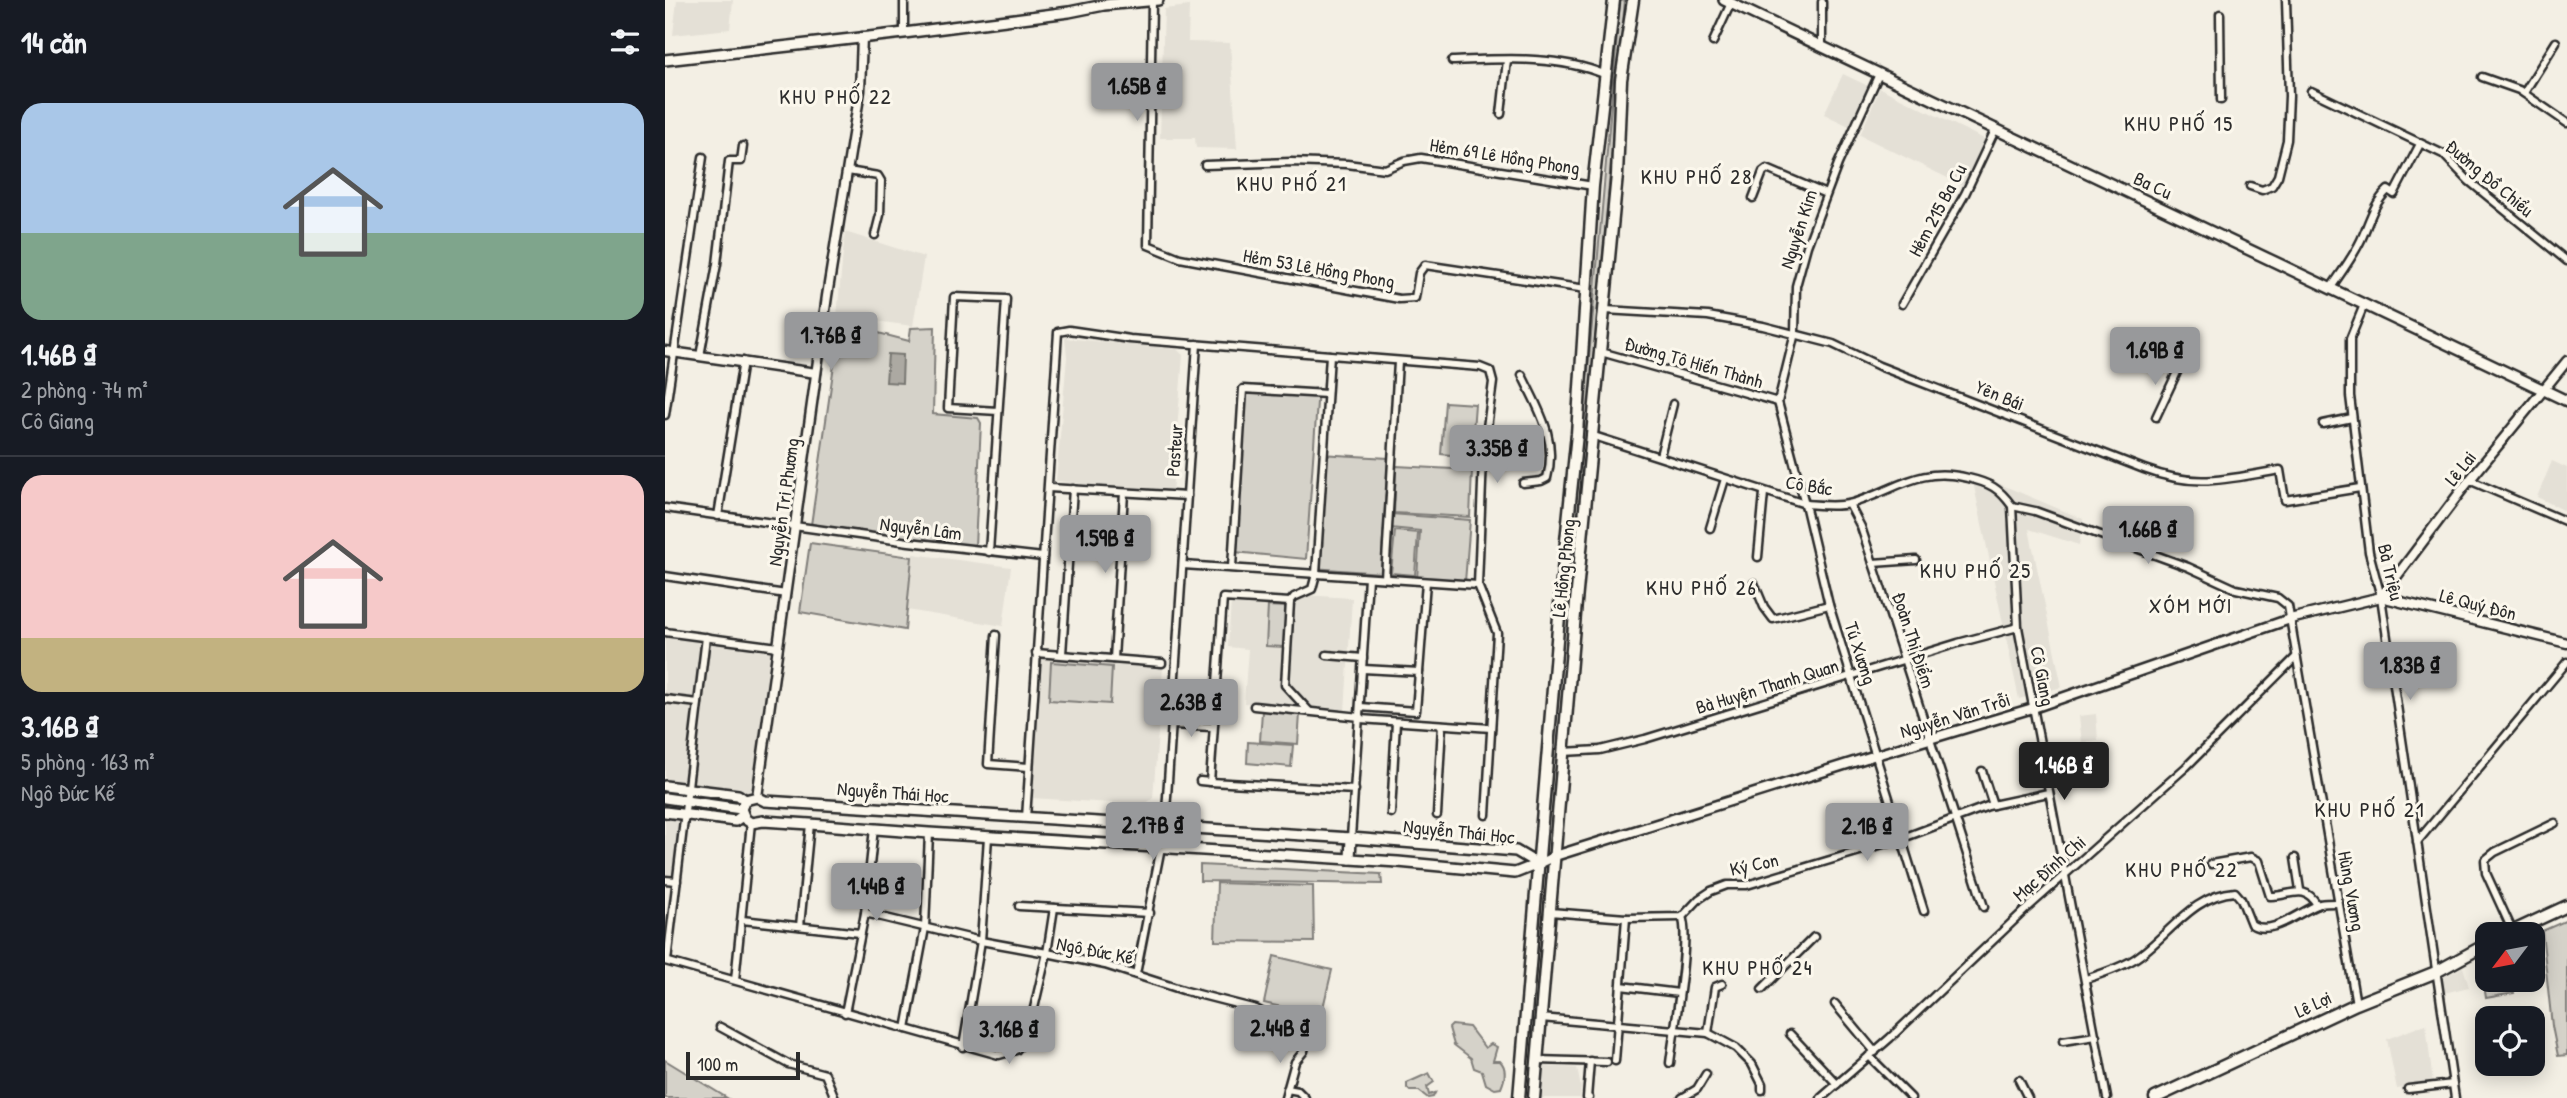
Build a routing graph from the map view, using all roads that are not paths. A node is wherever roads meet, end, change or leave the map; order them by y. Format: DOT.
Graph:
graph roads {
  1 [pos="904,0"];
  2 [pos="1158,0"];
  3 [pos="1614,0"];
  4 [pos="1633,0"];
  5 [pos="2286,0"];
  6 [pos="1152,1"];
  7 [pos="1728,1"];
  8 [pos="1104,2"];
  9 [pos="1822,2"];
  10 [pos="2220,14"];
  11 [pos="904,33"];
  12 [pos="862,37"];
  13 [pos="1713,42"];
  14 [pos="2556,42"];
  15 [pos="1822,47"];
  16 [pos="665,60"];
  17 [pos="1507,60"];
  18 [pos="1452,61"];
  19 [pos="1604,74"];
  20 [pos="1879,74"];
  21 [pos="2482,77"];
  22 [pos="2311,91"];
  23 [pos="2524,93"];
  24 [pos="2221,100"];
  25 [pos="1501,114"];
  26 [pos="2567,123"];
  27 [pos="1996,128"];
  28 [pos="2420,144"];
  29 [pos="743,146"];
  30 [pos="703,157"];
  31 [pos="1205,165"];
  32 [pos="848,171"];
  33 [pos="1593,186"];
  34 [pos="2250,186"];
  35 [pos="1826,194"];
  36 [pos="1753,198"];
  37 [pos="875,235"];
  38 [pos="2567,261"];
  39 [pos="1586,289"];
  40 [pos="2330,289"];
  41 [pos="1902,304"];
  42 [pos="2364,305"];
  43 [pos="1605,310"];
  44 [pos="1795,333"];
  45 [pos="1197,344"];
  46 [pos="665,351"];
  47 [pos="675,352"];
  48 [pos="1601,352"];
  49 [pos="699,355"];
  50 [pos="1330,355"];
  51 [pos="743,361"];
  52 [pos="2567,361"];
  53 [pos="1398,362"];
  54 [pos="2179,368"];
  55 [pos="816,373"];
  56 [pos="1522,375"];
  57 [pos="2545,390"];
  58 [pos="1327,394"];
  59 [pos="2567,401"];
  60 [pos="1778,402"];
  61 [pos="1673,404"];
  62 [pos="998,411"];
  63 [pos="665,415"];
  64 [pos="2156,417"];
  65 [pos="2352,418"];
  66 [pos="2323,424"];
  67 [pos="1577,434"];
  68 [pos="1594,436"];
  69 [pos="1660,456"];
  70 [pos="1724,479"];
  71 [pos="2469,480"];
  72 [pos="1523,483"];
  73 [pos="1049,488"];
  74 [pos="2360,488"];
  75 [pos="1073,489"];
  76 [pos="1124,493"];
  77 [pos="1764,493"];
  78 [pos="1187,496"];
  79 [pos="1805,504"];
  80 [pos="1849,504"];
  81 [pos="2012,506"];
  82 [pos="665,508"];
  83 [pos="718,516"];
  84 [pos="2567,522"];
  85 [pos="795,527"];
  86 [pos="1710,528"];
  87 [pos="989,552"];
  88 [pos="1043,557"];
  89 [pos="1758,557"];
  90 [pos="1916,560"];
  91 [pos="1874,564"];
  92 [pos="1183,565"];
  93 [pos="1232,567"];
  94 [pos="1316,574"];
  95 [pos="665,576"];
  96 [pos="1368,578"];
  97 [pos="1385,578"];
  98 [pos="1426,582"];
  99 [pos="1754,583"];
  100 [pos="1478,585"];
  101 [pos="786,594"];
  102 [pos="2381,597"];
  103 [pos="1290,602"];
  104 [pos="1829,605"];
  105 [pos="2290,619"];
  106 [pos="2018,627"];
  107 [pos="665,632"];
  108 [pos="996,635"];
  109 [pos="706,637"];
  110 [pos="2567,643"];
  111 [pos="778,647"];
  112 [pos="1036,653"];
  113 [pos="1062,654"];
  114 [pos="1327,655"];
  115 [pos="1363,657"];
  116 [pos="2295,658"];
  117 [pos="1114,659"];
  118 [pos="1903,660"];
  119 [pos="1162,663"];
  120 [pos="2567,663"];
  121 [pos="1363,669"];
  122 [pos="1419,672"];
  123 [pos="1851,676"];
  124 [pos="665,699"];
  125 [pos="698,703"];
  126 [pos="1254,706"];
  127 [pos="1360,707"];
  128 [pos="2033,708"];
  129 [pos="1310,711"];
  130 [pos="1360,718"];
  131 [pos="1396,722"];
  132 [pos="1172,725"];
  133 [pos="1442,725"];
  134 [pos="1212,727"];
  135 [pos="1491,728"];
  136 [pos="1930,740"];
  137 [pos="1563,752"];
  138 [pos="1876,755"];
  139 [pos="1029,767"];
  140 [pos="1982,771"];
  141 [pos="1200,781"];
  142 [pos="1210,782"];
  143 [pos="665,786"];
  144 [pos="688,789"];
  145 [pos="1355,790"];
  146 [pos="2048,793"];
  147 [pos="665,799"];
  148 [pos="761,799"];
  149 [pos="687,801"];
  150 [pos="1993,805"];
  151 [pos="743,808"];
  152 [pos="665,812"];
  153 [pos="1391,813"];
  154 [pos="1437,814"];
  155 [pos="685,815"];
  156 [pos="1486,815"];
  157 [pos="1025,818"];
  158 [pos="1955,819"];
  159 [pos="763,821"];
  160 [pos="751,823"];
  161 [pos="2555,823"];
  162 [pos="810,824"];
  163 [pos="1165,827"];
  164 [pos="874,828"];
  165 [pos="929,834"];
  166 [pos="988,837"];
  167 [pos="1351,838"];
  168 [pos="1903,838"];
  169 [pos="2417,842"];
  170 [pos="1161,847"];
  171 [pos="1555,856"];
  172 [pos="2295,858"];
  173 [pos="1350,859"];
  174 [pos="1538,864"];
  175 [pos="2211,864"];
  176 [pos="2066,874"];
  177 [pos="665,880"];
  178 [pos="677,881"];
  179 [pos="1536,888"];
  180 [pos="1552,889"];
  181 [pos="2300,890"];
  182 [pos="2337,903"];
  183 [pos="2317,905"];
  184 [pos="1019,906"];
  185 [pos="2567,906"];
  186 [pos="1984,907"];
  187 [pos="1054,908"];
  188 [pos="1924,911"];
  189 [pos="1550,912"];
  190 [pos="865,913"];
  191 [pos="1150,913"];
  192 [pos="1626,918"];
  193 [pos="1682,918"];
  194 [pos="742,919"];
  195 [pos="2506,922"];
  196 [pos="2533,922"];
  197 [pos="800,926"];
  198 [pos="925,929"];
  199 [pos="860,933"];
  200 [pos="1814,937"];
  201 [pos="981,941"];
  202 [pos="2475,951"];
  203 [pos="1047,953"];
  204 [pos="666,961"];
  205 [pos="2436,972"];
  206 [pos="1136,974"];
  207 [pos="2085,979"];
  208 [pos="735,980"];
  209 [pos="1722,984"];
  210 [pos="1621,986"];
  211 [pos="1762,989"];
  212 [pos="1679,993"];
  213 [pos="1835,1004"];
  214 [pos="2356,1004"];
  215 [pos="845,1013"];
  216 [pos="1541,1018"];
  217 [pos="1618,1025"];
  218 [pos="720,1027"];
  219 [pos="906,1029"];
  220 [pos="1674,1030"];
  221 [pos="1708,1033"];
  222 [pos="1790,1034"];
  223 [pos="2096,1036"];
  224 [pos="2063,1041"];
  225 [pos="963,1046"];
  226 [pos="1523,1051"];
  227 [pos="1872,1054"];
  228 [pos="1537,1056"];
  229 [pos="1590,1061"];
  230 [pos="1670,1063"];
  231 [pos="1706,1074"];
  232 [pos="2019,1080"];
  233 [pos="1837,1084"];
  234 [pos="2453,1084"];
  235 [pos="1287,1089"];
  236 [pos="2408,1089"];
  237 [pos="1762,1090"];
  238 [pos="835,1098"];
  239 [pos="1285,1098"];
  240 [pos="1304,1098"];
  241 [pos="1519,1098"];
  242 [pos="1534,1098"];
  243 [pos="1589,1098"];
  244 [pos="1682,1098"];
  245 [pos="1821,1098"];
  246 [pos="1911,1098"];
  247 [pos="2028,1098"];
  248 [pos="2107,1098"];
  249 [pos="2155,1098"];
  250 [pos="2455,1098"];
  1 -- 11 [label="street"];
  2 -- 6 [label="main road"];
  3 -- 19 [label="main road, Lê Hồng Phong"];
  4 -- 43 [label="main road, Lê Hồng Phong"];
  5 -- 34 [label="street"];
  6 -- 8 [label="main road"];
  6 -- 39 [label="street, Hẻm 53 Lê Hồng Phong"];
  7 -- 13 [label="street"];
  7 -- 15 [label="main road, Ba Cu"];
  8 -- 11 [label="main road"];
  9 -- 15 [label="street"];
  10 -- 24 [label="street"];
  11 -- 12 [label="main road"];
  12 -- 16 [label="main road"];
  12 -- 32 [label="street, Nguyễn Tri Phương"];
  14 -- 23 [label="street"];
  15 -- 20 [label="main road, Ba Cu"];
  17 -- 18 [label="street"];
  17 -- 19 [label="street"];
  17 -- 25 [label="street"];
  19 -- 33 [label="main road, Lê Hồng Phong"];
  20 -- 27 [label="main road, Ba Cu"];
  20 -- 35 [label="street, Nguyễn Kim"];
  21 -- 23 [label="street"];
  22 -- 28 [label="street, Đường Đồ Chiểu"];
  23 -- 26 [label="street"];
  27 -- 40 [label="main road, Ba Cu"];
  27 -- 41 [label="street, Hẻm 215 Ba Cu"];
  28 -- 38 [label="street, Đường Đồ Chiểu"];
  28 -- 40 [label="street"];
  29 -- 49 [label="street"];
  30 -- 47 [label="street"];
  31 -- 33 [label="street, Hẻm 69 Lê Hồng Phong"];
  32 -- 37 [label="street"];
  32 -- 55 [label="street, Nguyễn Tri Phương"];
  33 -- 39 [label="main road, Lê Hồng Phong"];
  35 -- 36 [label="street"];
  35 -- 44 [label="street, Nguyễn Kim"];
  39 -- 67 [label="main road, Lê Hồng Phong"];
  40 -- 42 [label="main road, Ba Cu"];
  42 -- 57 [label="main road, Ba Cu"];
  42 -- 65 [label="street, Bà Triệu"];
  43 -- 44 [label="street, Yên Bái"];
  43 -- 48 [label="main road, Lê Hồng Phong"];
  44 -- 60 [label="street, Nguyễn Kim"];
  44 -- 74 [label="street, Yên Bái"];
  45 -- 50 [label="street"];
  45 -- 73 [label="street"];
  45 -- 78 [label="street, Pasteur"];
  46 -- 47 [label="street"];
  47 -- 49 [label="street"];
  47 -- 63 [label="street"];
  48 -- 60 [label="street, Đường Tô Hiến Thành"];
  48 -- 68 [label="main road, Lê Hồng Phong"];
  49 -- 51 [label="street"];
  50 -- 53 [label="street"];
  50 -- 58 [label="street"];
  51 -- 55 [label="street"];
  51 -- 83 [label="street"];
  52 -- 57 [label="street, Lê Lai"];
  53 -- 97 [label="street"];
  53 -- 100 [label="street"];
  54 -- 64 [label="street"];
  55 -- 85 [label="street, Nguyễn Tri Phương"];
  56 -- 72 [label="street"];
  57 -- 59 [label="main road, Ba Cu"];
  57 -- 71 [label="street, Lê Lai"];
  58 -- 93 [label="street"];
  58 -- 94 [label="street"];
  60 -- 79 [label="street, Tú Xương"];
  61 -- 69 [label="street"];
  62 -- 62 [label="street"];
  62 -- 87 [label="street"];
  65 -- 66 [label="street"];
  65 -- 74 [label="street, Bà Triệu"];
  67 -- 68 [label="main road"];
  67 -- 174 [label="main road, Lê Hồng Phong"];
  68 -- 69 [label="street, Cô Bắc"];
  68 -- 137 [label="main road, Lê Hồng Phong"];
  69 -- 70 [label="street, Cô Bắc"];
  70 -- 77 [label="street, Cô Bắc"];
  70 -- 86 [label="street"];
  71 -- 84 [label="street"];
  71 -- 102 [label="street, Lê Lai"];
  73 -- 75 [label="street"];
  73 -- 88 [label="street"];
  74 -- 102 [label="street, Bà Triệu"];
  75 -- 76 [label="street"];
  75 -- 113 [label="street"];
  76 -- 78 [label="street"];
  76 -- 117 [label="street"];
  77 -- 79 [label="street, Cô Bắc"];
  77 -- 89 [label="street"];
  78 -- 92 [label="street, Pasteur"];
  79 -- 80 [label="street, Cô Bắc"];
  79 -- 104 [label="street, Tú Xương"];
  80 -- 81 [label="street, Cô Bắc"];
  80 -- 91 [label="street, Đoàn Thị Điểm"];
  81 -- 105 [label="street"];
  81 -- 106 [label="street, Cô Giang"];
  82 -- 83 [label="street, Nguyễn Lâm"];
  83 -- 85 [label="street, Nguyễn Lâm"];
  85 -- 87 [label="street, Nguyễn Lâm"];
  85 -- 101 [label="street, Nguyễn Tri Phương"];
  87 -- 88 [label="street, Nguyễn Lâm"];
  88 -- 112 [label="street"];
  90 -- 91 [label="street"];
  91 -- 118 [label="street, Đoàn Thị Điểm"];
  92 -- 93 [label="street"];
  92 -- 132 [label="street, Pasteur"];
  93 -- 94 [label="street"];
  94 -- 96 [label="street"];
  94 -- 103 [label="street"];
  95 -- 101 [label="street"];
  96 -- 97 [label="street"];
  96 -- 115 [label="street"];
  97 -- 98 [label="street"];
  98 -- 100 [label="street"];
  98 -- 122 [label="street"];
  99 -- 104 [label="street"];
  100 -- 135 [label="street"];
  101 -- 111 [label="street, Nguyễn Tri Phương"];
  102 -- 105 [label="street, Nguyễn Văn Trỗi"];
  102 -- 110 [label="street, Lê Quý Đôn"];
  102 -- 169 [label="street, Bà Triệu"];
  103 -- 129 [label="street"];
  103 -- 134 [label="street"];
  104 -- 123 [label="street, Tú Xương"];
  105 -- 116 [label="street, Hùng Vương"];
  105 -- 128 [label="street, Nguyễn Văn Trỗi"];
  106 -- 118 [label="street, Bà Huyện Thanh Quan"];
  106 -- 128 [label="street, Cô Giang"];
  107 -- 109 [label="street"];
  108 -- 139 [label="street"];
  109 -- 111 [label="street"];
  109 -- 125 [label="street"];
  111 -- 148 [label="street, Nguyễn Tri Phương"];
  112 -- 113 [label="street"];
  112 -- 139 [label="street"];
  113 -- 117 [label="street"];
  114 -- 115 [label="street"];
  115 -- 121 [label="street"];
  116 -- 176 [label="street, Mạc Đĩnh Chi"];
  116 -- 182 [label="street, Hùng Vương"];
  117 -- 119 [label="street"];
  118 -- 123 [label="street, Bà Huyện Thanh Quan"];
  118 -- 136 [label="street, Đoàn Thị Điểm"];
  120 -- 169 [label="street"];
  121 -- 122 [label="street"];
  121 -- 127 [label="street"];
  122 -- 127 [label="street"];
  123 -- 137 [label="street, Bà Huyện Thanh Quan"];
  123 -- 138 [label="street, Tú Xương"];
  124 -- 125 [label="street"];
  125 -- 144 [label="street"];
  126 -- 129 [label="street"];
  127 -- 130 [label="street"];
  128 -- 136 [label="street, Nguyễn Văn Trỗi"];
  128 -- 146 [label="street, Cô Giang"];
  129 -- 130 [label="street"];
  130 -- 131 [label="street"];
  130 -- 145 [label="street"];
  131 -- 133 [label="street"];
  131 -- 153 [label="street"];
  132 -- 134 [label="street"];
  132 -- 163 [label="street, Pasteur"];
  133 -- 135 [label="street"];
  133 -- 154 [label="street"];
  134 -- 142 [label="street"];
  135 -- 156 [label="street"];
  136 -- 138 [label="street, Nguyễn Văn Trỗi"];
  136 -- 158 [label="street, Đoàn Thị Điểm"];
  137 -- 171 [label="main road, Lê Hồng Phong"];
  138 -- 168 [label="street, Tú Xương"];
  138 -- 171 [label="street, Nguyễn Văn Trỗi"];
  139 -- 157 [label="street"];
  140 -- 150 [label="street"];
  141 -- 142 [label="street"];
  142 -- 145 [label="street"];
  143 -- 144 [label="main road"];
  144 -- 149 [label="street"];
  144 -- 151 [label="main road"];
  145 -- 167 [label="street"];
  146 -- 150 [label="street, Ký Con"];
  146 -- 176 [label="street, Cô Giang"];
  147 -- 149 [label="main road"];
  148 -- 151 [label="main road, Nguyễn Thái Học"];
  148 -- 157 [label="main road, Nguyễn Thái Học"];
  148 -- 159 [label="main road"];
  149 -- 151 [label="main road"];
  149 -- 155 [label="street"];
  150 -- 158 [label="street, Ký Con"];
  151 -- 155 [label="main road"];
  151 -- 160 [label="main road"];
  152 -- 155 [label="main road"];
  155 -- 178 [label="street"];
  157 -- 163 [label="main road, Nguyễn Thái Học"];
  158 -- 168 [label="street, Ký Con"];
  158 -- 186 [label="street, Đoàn Thị Điểm"];
  159 -- 160 [label="main road, Nguyễn Thái Học"];
  159 -- 162 [label="main road, Nguyễn Thái Học"];
  160 -- 194 [label="street"];
  161 -- 195 [label="street"];
  162 -- 164 [label="main road, Nguyễn Thái Học"];
  162 -- 197 [label="street"];
  163 -- 167 [label="main road, Nguyễn Thái Học"];
  163 -- 170 [label="street, Pasteur"];
  164 -- 165 [label="main road, Nguyễn Thái Học"];
  164 -- 190 [label="street"];
  165 -- 166 [label="main road, Nguyễn Thái Học"];
  165 -- 198 [label="street"];
  166 -- 170 [label="main road, Nguyễn Thái Học"];
  166 -- 201 [label="street"];
  167 -- 173 [label="main road"];
  167 -- 174 [label="main road, Nguyễn Thái Học"];
  168 -- 188 [label="street, Tú Xương"];
  168 -- 193 [label="street, Ký Con"];
  169 -- 205 [label="street, Bà Triệu"];
  170 -- 173 [label="main road, Nguyễn Thái Học"];
  170 -- 191 [label="street, Pasteur"];
  171 -- 174 [label="street, Nguyễn Văn Trỗi"];
  171 -- 180 [label="main road, Lê Hồng Phong"];
  172 -- 181 [label="street"];
  173 -- 174 [label="main road, Nguyễn Thái Học"];
  174 -- 179 [label="main road, Lê Hồng Phong"];
  175 -- 181 [label="street"];
  176 -- 207 [label="street, Cô Giang"];
  176 -- 227 [label="street, Mạc Đĩnh Chi"];
  177 -- 178 [label="street"];
  178 -- 204 [label="street"];
  179 -- 180 [label="main road"];
  179 -- 226 [label="main road, Lê Hồng Phong"];
  180 -- 189 [label="main road, Lê Hồng Phong"];
  181 -- 183 [label="street"];
  182 -- 183 [label="street"];
  182 -- 214 [label="street, Hùng Vương"];
  183 -- 207 [label="street"];
  184 -- 187 [label="street"];
  185 -- 196 [label="main road"];
  187 -- 191 [label="street"];
  187 -- 203 [label="street"];
  189 -- 192 [label="street"];
  189 -- 216 [label="main road, Lê Hồng Phong"];
  190 -- 198 [label="street"];
  190 -- 199 [label="street"];
  191 -- 206 [label="street, Pasteur"];
  192 -- 193 [label="street"];
  192 -- 210 [label="street"];
  193 -- 212 [label="street"];
  194 -- 197 [label="street"];
  194 -- 208 [label="street"];
  197 -- 199 [label="street"];
  198 -- 201 [label="street"];
  198 -- 219 [label="street"];
  199 -- 215 [label="street"];
  200 -- 211 [label="street"];
  201 -- 203 [label="street"];
  201 -- 225 [label="street"];
  202 -- 205 [label="main road, Lê Lợi"];
  203 -- 206 [label="street, Ngô Đức Kế"];
  203 -- 225 [label="street, Ngô Đức Kế"];
  204 -- 208 [label="street, Ngô Đức Kế"];
  205 -- 214 [label="main road, Lê Lợi"];
  205 -- 234 [label="street, Bà Triệu"];
  206 -- 235 [label="street, Ngô Đức Kế"];
  207 -- 223 [label="street, Cô Giang"];
  208 -- 215 [label="street, Ngô Đức Kế"];
  209 -- 221 [label="street"];
  210 -- 212 [label="street"];
  210 -- 217 [label="street"];
  212 -- 220 [label="street"];
  213 -- 227 [label="street"];
  214 -- 249 [label="main road, Lê Lợi"];
  215 -- 219 [label="street, Ngô Đức Kế"];
  216 -- 217 [label="street"];
  216 -- 228 [label="main road, Lê Hồng Phong"];
  217 -- 220 [label="street"];
  217 -- 229 [label="street"];
  218 -- 238 [label="street"];
  219 -- 225 [label="street, Ngô Đức Kế"];
  220 -- 221 [label="street"];
  220 -- 230 [label="street"];
  221 -- 237 [label="street"];
  222 -- 233 [label="street"];
  223 -- 224 [label="street"];
  223 -- 248 [label="street, Cô Giang"];
  226 -- 228 [label="main road"];
  226 -- 241 [label="main road, Lê Hồng Phong"];
  227 -- 233 [label="street, Mạc Đĩnh Chi"];
  227 -- 246 [label="street"];
  228 -- 229 [label="street"];
  228 -- 242 [label="main road, Lê Hồng Phong"];
  229 -- 243 [label="street"];
  231 -- 244 [label="street"];
  232 -- 247 [label="street"];
  233 -- 245 [label="street, Mạc Đĩnh Chi"];
  234 -- 236 [label="street"];
  234 -- 250 [label="street, Bà Triệu"];
  235 -- 239 [label="street"];
  235 -- 240 [label="street"];
}
